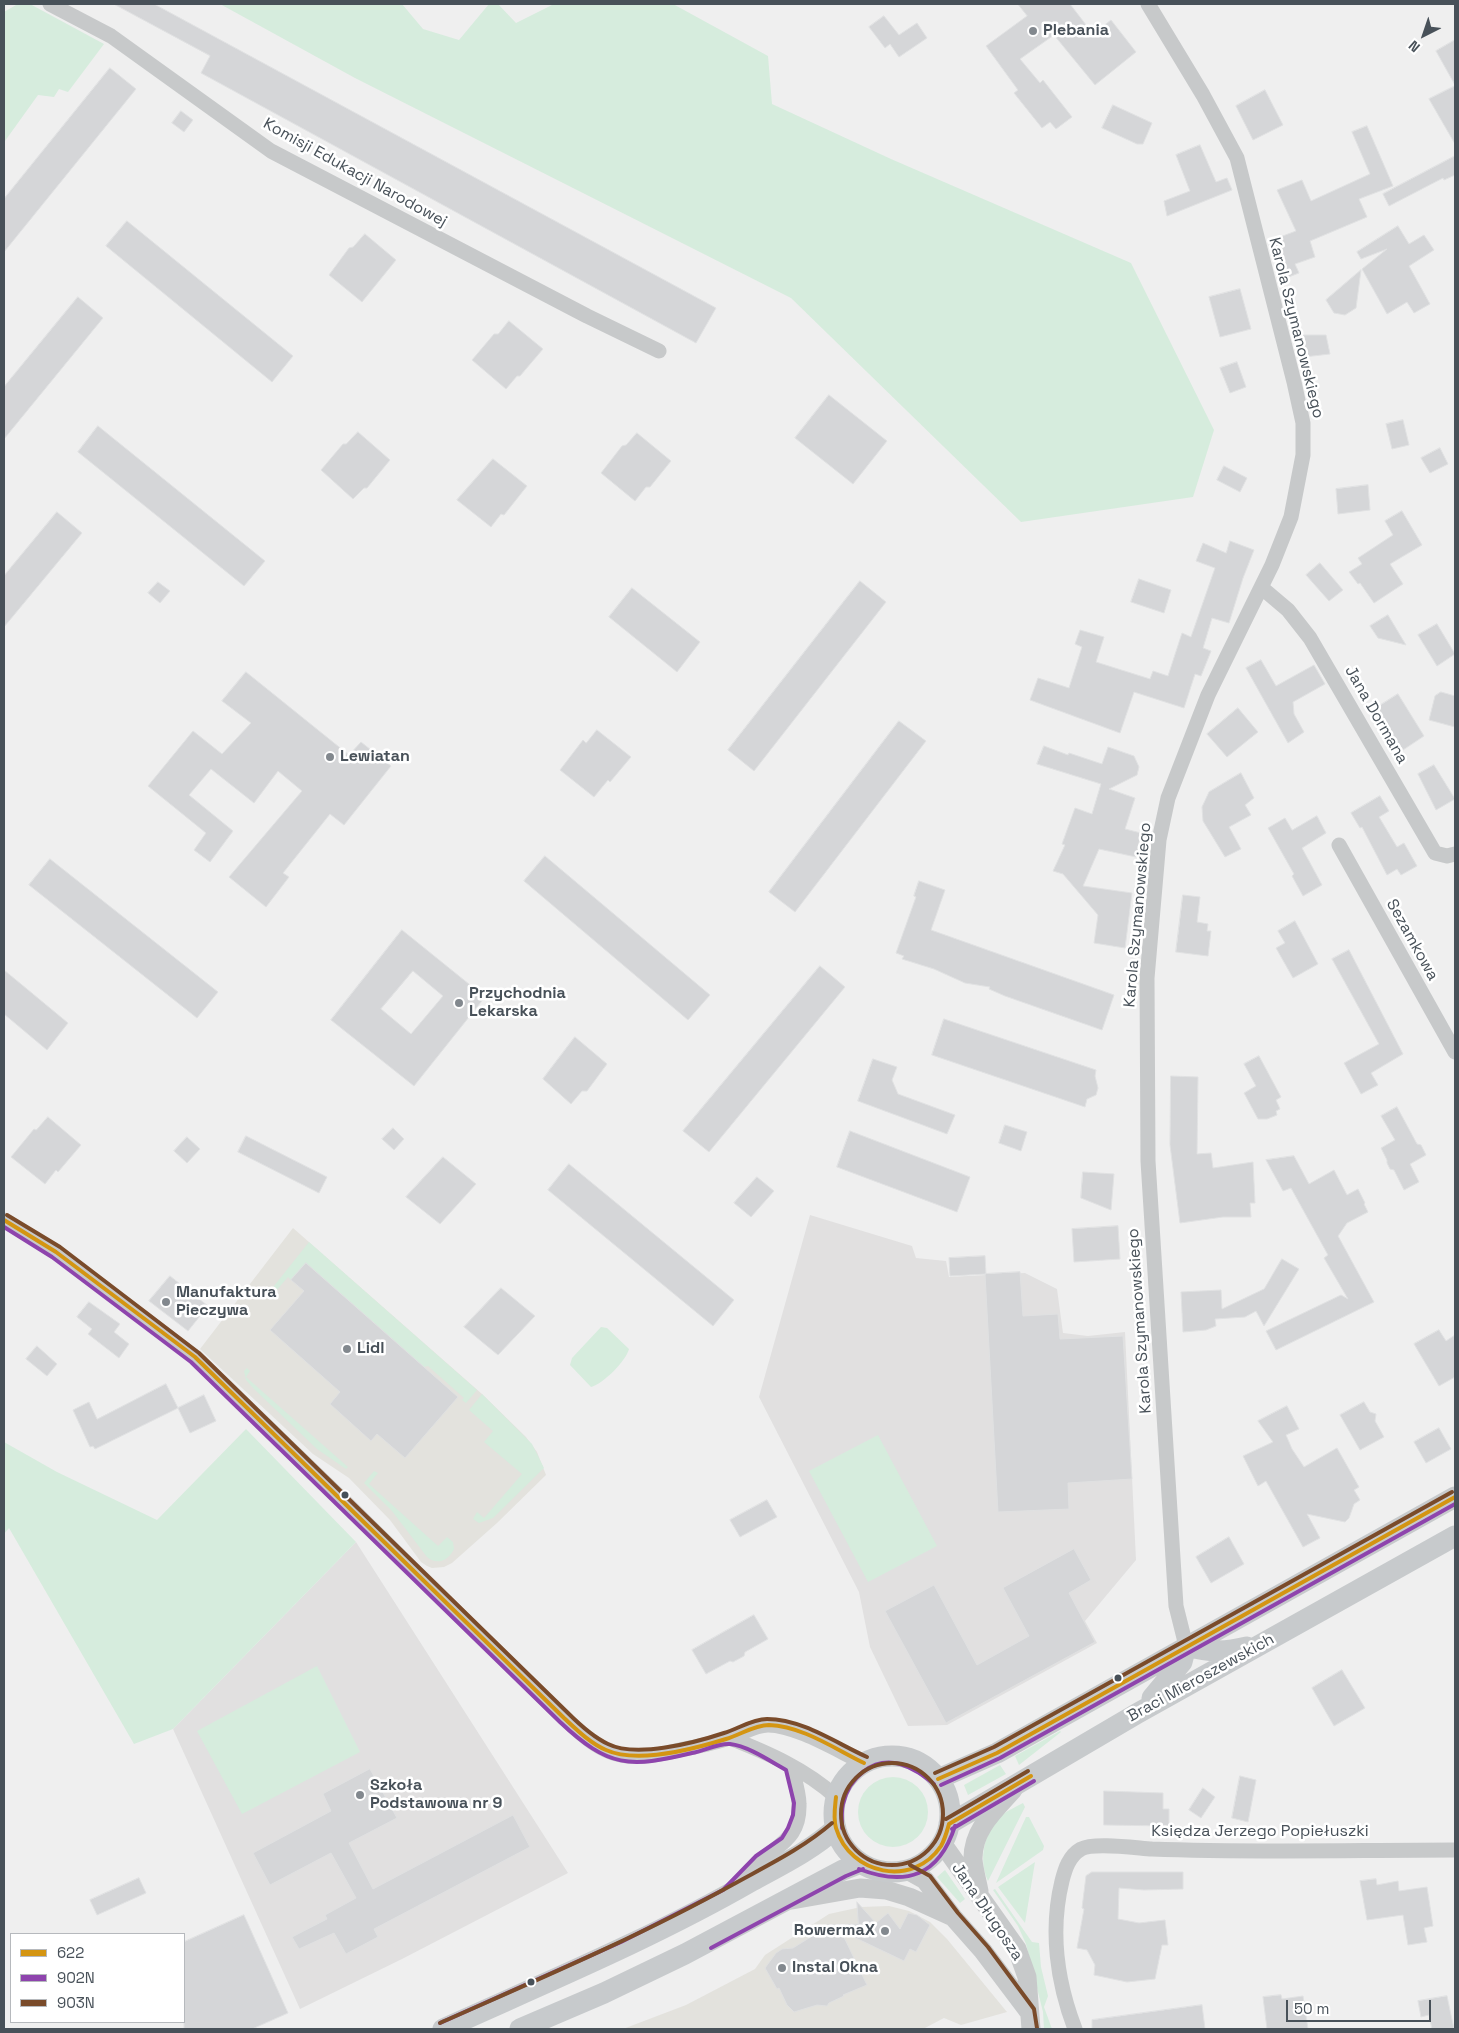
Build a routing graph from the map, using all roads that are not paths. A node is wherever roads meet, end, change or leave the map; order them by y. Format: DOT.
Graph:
graph roads {
  1 [pos="50,4"];
  2 [pos="1148,4"];
  3 [pos="658,351"];
  4 [pos="1262,588"];
  5 [pos="1339,844"];
  6 [pos="1455,854"];
  7 [pos="1455,1052"];
  8 [pos="4,1220"];
  9 [pos="1455,1497"];
  10 [pos="1455,1536"];
  11 [pos="1268,1641"];
  12 [pos="1186,1646"];
  13 [pos="1138,1713"];
  14 [pos="730,1738"];
  15 [pos="864,1763"];
  16 [pos="791,1766"];
  17 [pos="938,1779"];
  18 [pos="1020,1782"];
  19 [pos="836,1797"];
  20 [pos="836,1828"];
  21 [pos="946,1834"];
  22 [pos="1455,1850"];
  23 [pos="861,1863"];
  24 [pos="907,1870"];
  25 [pos="727,1895"];
  26 [pos="979,1895"];
  27 [pos="783,1901"];
  28 [pos="953,1916"];
  29 [pos="1030,2020"];
  30 [pos="443,2029"];
  31 [pos="520,2029"];
  32 [pos="1075,2029"];
  1 -- 3 [label="street, Komisji Edukacji Narodowej"];
  2 -- 4 [label="street, Karola Szymanowskiego"];
  4 -- 6 [label="street, Jana Dormana"];
  4 -- 12 [label="street, Karola Szymanowskiego"];
  5 -- 7 [label="street, Sezamkowa"];
  8 -- 14 [label="street"];
  9 -- 12 [label="main road"];
  10 -- 11 [label="main road, Braci Mieroszewskich"];
  11 -- 12 [label="main road"];
  11 -- 13 [label="main road, Braci Mieroszewskich"];
  12 -- 13 [label="main road"];
  12 -- 17 [label="main road"];
  13 -- 18 [label="main road, Braci Mieroszewskich"];
  14 -- 15 [label="street"];
  14 -- 16 [label="street"];
  15 -- 17 [label="main road"];
  15 -- 19 [label="main road"];
  16 -- 19 [label="street"];
  16 -- 25 [label="street"];
  17 -- 21 [label="main road"];
  18 -- 21 [label="main road, Braci Mieroszewskich"];
  18 -- 26 [label="street"];
  19 -- 20 [label="main road"];
  20 -- 23 [label="main road"];
  20 -- 25 [label="main road"];
  21 -- 24 [label="main road"];
  21 -- 26 [label="street, Jana Długosza"];
  22 -- 32 [label="street, Księdza Jerzego Popiełuszki"];
  23 -- 24 [label="main road"];
  23 -- 27 [label="main road"];
  24 -- 28 [label="street, Jana Długosza"];
  25 -- 30 [label="main road"];
  26 -- 29 [label="street, Jana Długosza"];
  27 -- 28 [label="street"];
  27 -- 31 [label="main road"];
  28 -- 29 [label="street, Jana Długosza"];
}
